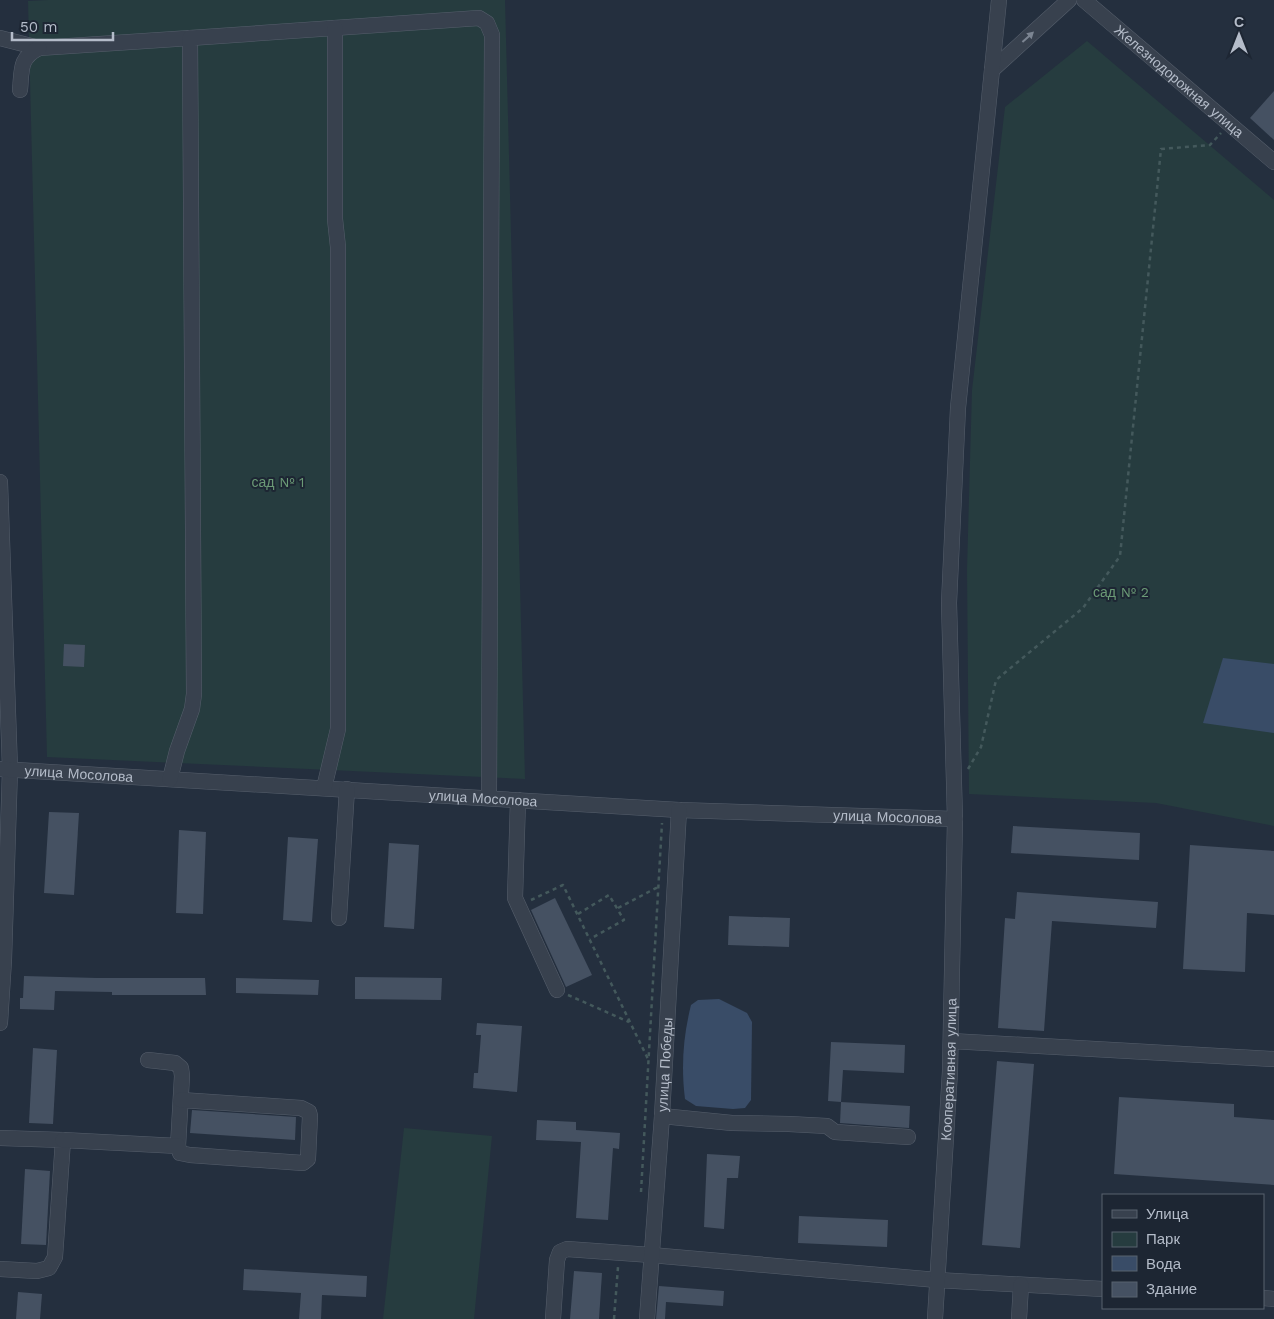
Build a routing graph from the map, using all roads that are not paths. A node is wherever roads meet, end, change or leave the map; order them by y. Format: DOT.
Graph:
graph roads {
  1 [pos="998,0"];
  2 [pos="1069,0"];
  3 [pos="1084,0"];
  4 [pos="335,28"];
  5 [pos="0,38"];
  6 [pos="190,38"];
  7 [pos="39,48"];
  8 [pos="992,70"];
  9 [pos="20,90"];
  10 [pos="1274,162"];
  11 [pos="0,482"];
  12 [pos="5,769"];
  13 [pos="170,779"];
  14 [pos="324,788"];
  15 [pos="347,790"];
  16 [pos="489,798"];
  17 [pos="518,800"];
  18 [pos="679,810"];
  19 [pos="955,819"];
  20 [pos="339,918"];
  21 [pos="2,960"];
  22 [pos="558,990"];
  23 [pos="0,1023"];
  24 [pos="951,1040"];
  25 [pos="1274,1059"];
  26 [pos="148,1060"];
  27 [pos="181,1100"];
  28 [pos="662,1116"];
  29 [pos="908,1137"];
  30 [pos="0,1138"];
  31 [pos="63,1140"];
  32 [pos="178,1146"];
  33 [pos="651,1255"];
  34 [pos="0,1269"];
  35 [pos="937,1280"];
  36 [pos="1020,1284"];
  37 [pos="1102,1289"];
  38 [pos="553,1319"];
  39 [pos="647,1319"];
  40 [pos="935,1319"];
  41 [pos="1019,1319"];
  1 -- 8 [label="street, Кооперативная улица"];
  8 -- 2 [label="street, one-way"];
  3 -- 10 [label="street, Железнодорожная улица"];
  4 -- 6 [label="street"];
  4 -- 14 [label="street"];
  4 -- 16 [label="street"];
  5 -- 7 [label="street"];
  6 -- 7 [label="street"];
  6 -- 13 [label="street"];
  7 -- 9 [label="street"];
  8 -- 19 [label="street, Кооперативная улица"];
  11 -- 12 [label="street"];
  12 -- 13 [label="street, улица Мосолова"];
  12 -- 21 [label="street"];
  13 -- 14 [label="street, улица Мосолова"];
  14 -- 15 [label="street, улица Мосолова"];
  15 -- 16 [label="street, улица Мосолова"];
  15 -- 20 [label="street"];
  16 -- 17 [label="street, улица Мосолова"];
  17 -- 18 [label="street, улица Мосолова"];
  17 -- 22 [label="street"];
  18 -- 19 [label="street, улица Мосолова"];
  18 -- 28 [label="street, улица Победы"];
  19 -- 24 [label="street, Кооперативная улица"];
  21 -- 23 [label="street"];
  24 -- 25 [label="street"];
  24 -- 35 [label="street, Кооперативная улица"];
  26 -- 27 [label="street"];
  27 -- 32 [label="street"];
  27 -- 32 [label="street"];
  28 -- 29 [label="street"];
  28 -- 33 [label="street, улица Победы"];
  30 -- 31 [label="street"];
  31 -- 32 [label="street"];
  31 -- 34 [label="street"];
  33 -- 35 [label="street"];
  33 -- 38 [label="street"];
  33 -- 39 [label="street, улица Победы"];
  35 -- 36 [label="street"];
  35 -- 40 [label="street, Кооперативная улица"];
  36 -- 37 [label="street"];
  36 -- 41 [label="street"];
}
